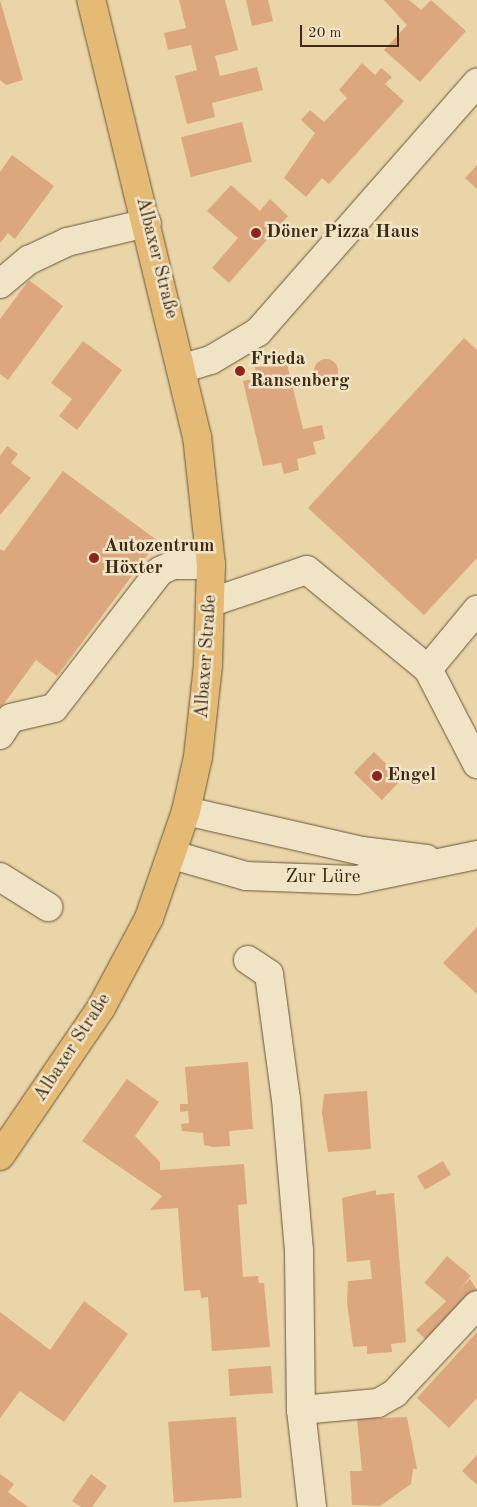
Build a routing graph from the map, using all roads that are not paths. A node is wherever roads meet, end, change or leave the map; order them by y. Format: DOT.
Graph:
graph roads {
  1 [pos="91,0"];
  2 [pos="477,83"];
  3 [pos="147,223"];
  4 [pos="0,284"];
  5 [pos="184,368"];
  6 [pos="211,564"];
  7 [pos="212,602"];
  8 [pos="477,610"];
  9 [pos="428,669"];
  10 [pos="0,735"];
  11 [pos="477,764"];
  12 [pos="186,811"];
  13 [pos="173,855"];
  14 [pos="475,856"];
  15 [pos="0,876"];
  16 [pos="48,907"];
  17 [pos="248,960"];
  18 [pos="0,1156"];
  19 [pos="477,1305"];
  20 [pos="301,1410"];
  21 [pos="312,1507"];
  1 -- 3 [label="main road, Albaxer Straße"];
  2 -- 5 [label="street"];
  3 -- 4 [label="street"];
  3 -- 5 [label="main road, Albaxer Straße"];
  5 -- 6 [label="main road, Albaxer Straße"];
  6 -- 7 [label="main road, Albaxer Straße"];
  6 -- 10 [label="street"];
  7 -- 9 [label="street"];
  7 -- 12 [label="main road, Albaxer Straße"];
  8 -- 9 [label="street"];
  9 -- 11 [label="street"];
  12 -- 13 [label="main road, Albaxer Straße"];
  12 -- 14 [label="street, Zur Lüre"];
  13 -- 14 [label="street, Zur Lüre"];
  13 -- 18 [label="main road, Albaxer Straße"];
  15 -- 16 [label="street"];
  17 -- 20 [label="street"];
  19 -- 20 [label="street"];
  20 -- 21 [label="street"];
}
